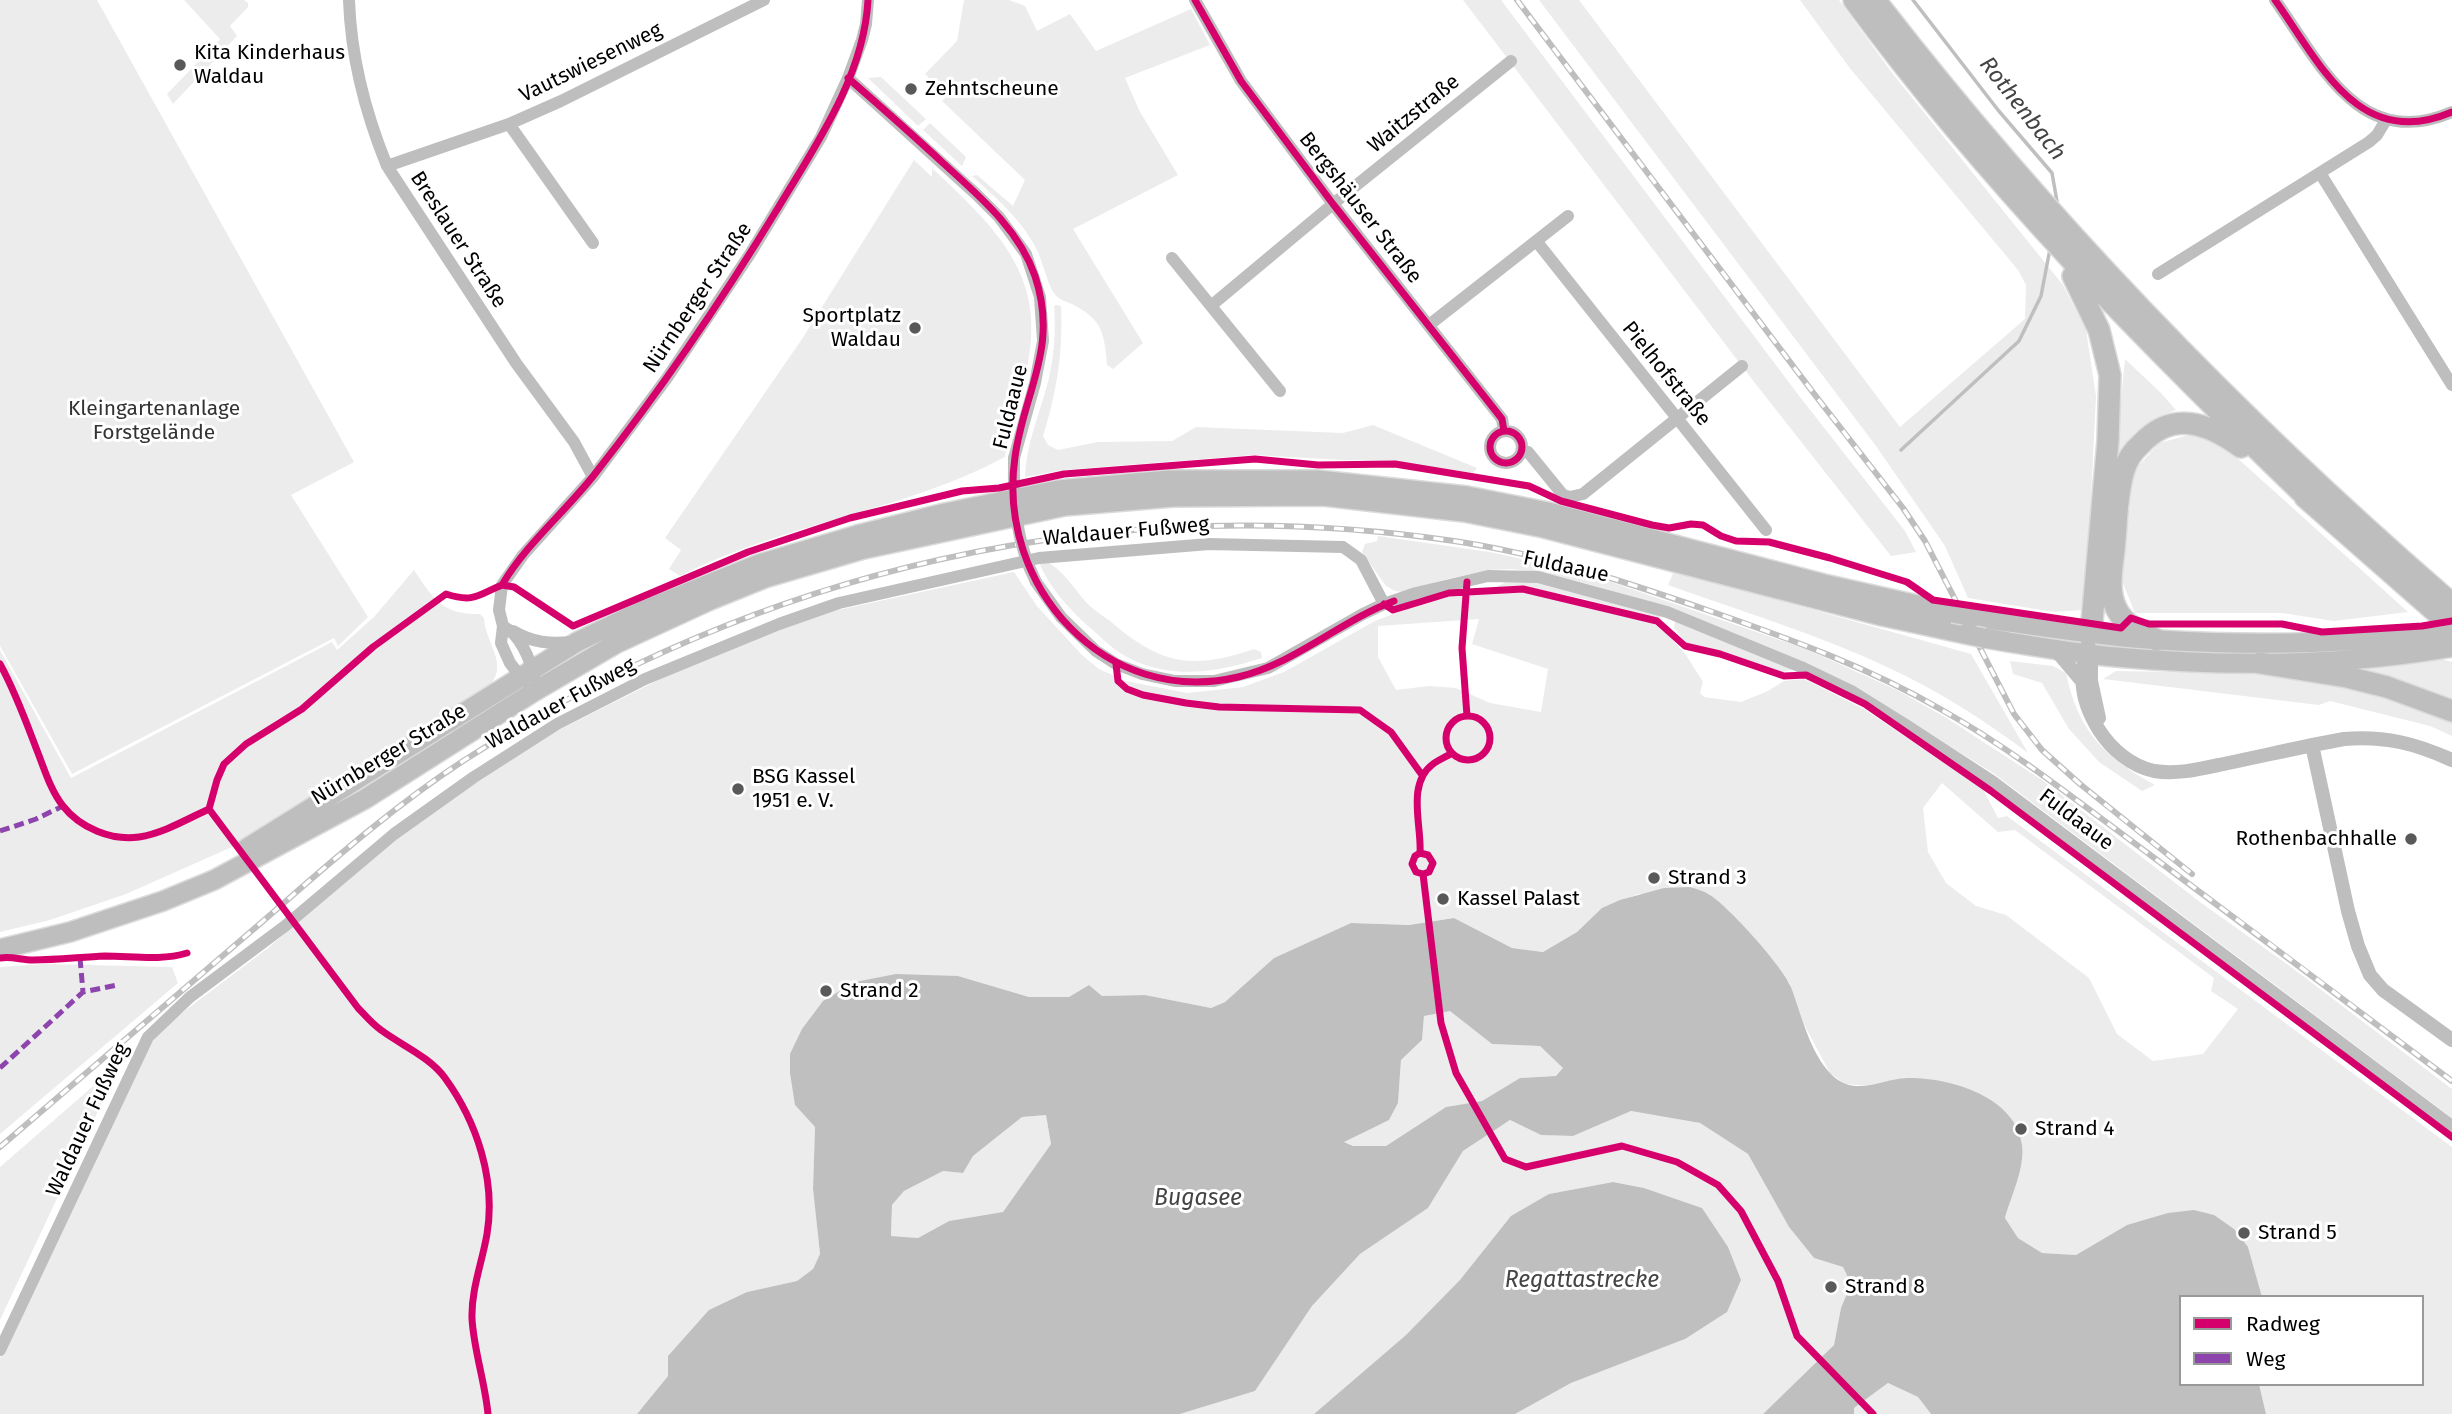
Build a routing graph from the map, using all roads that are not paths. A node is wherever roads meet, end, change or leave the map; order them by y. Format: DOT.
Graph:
graph roads {
  1 [pos="349,0"];
  2 [pos="764,0"];
  3 [pos="868,0"];
  4 [pos="1195,0"];
  5 [pos="1854,0"];
  6 [pos="1875,0"];
  7 [pos="2275,0"];
  8 [pos="1511,61"];
  9 [pos="848,78"];
  10 [pos="2452,112"];
  11 [pos="2386,120"];
  12 [pos="509,124"];
  13 [pos="387,166"];
  14 [pos="2320,173"];
  15 [pos="1333,204"];
  16 [pos="1568,216"];
  17 [pos="2053,234"];
  18 [pos="1537,242"];
  19 [pos="593,243"];
  20 [pos="1172,258"];
  21 [pos="2158,274"];
  22 [pos="1212,305"];
  23 [pos="1429,325"];
  24 [pos="1742,366"];
  25 [pos="2452,384"];
  26 [pos="1280,391"];
  27 [pos="1678,419"];
  28 [pos="1504,431"];
  29 [pos="1522,452"];
  30 [pos="593,477"];
  31 [pos="2316,506"];
  32 [pos="1766,530"];
  33 [pos="1384,604"];
  34 [pos="2452,604"];
  35 [pos="1969,626"];
  36 [pos="508,629"];
  37 [pos="2451,638"];
  38 [pos="2157,640"];
  39 [pos="577,642"];
  40 [pos="2089,646"];
  41 [pos="2054,648"];
  42 [pos="2114,657"];
  43 [pos="2260,663"];
  44 [pos="526,673"];
  45 [pos="2086,681"];
  46 [pos="536,691"];
  47 [pos="2452,711"];
  48 [pos="2312,745"];
  49 [pos="2452,760"];
  50 [pos="0,938"];
  51 [pos="0,949"];
  52 [pos="2452,1040"];
  53 [pos="2452,1126"];
  54 [pos="0,1350"];
  1 -- 13 [label="street, Breslauer Straße"];
  2 -- 12 [label="street, Vautswiesenweg"];
  3 -- 9 [label="street, Nürnberger Straße"];
  4 -- 15 [label="street, Bergshäuser Straße"];
  5 -- 17 [label="highway"];
  6 -- 17 [label="highway"];
  7 -- 11 [label="street"];
  8 -- 15 [label="street, Waitzstraße"];
  9 -- 30 [label="street, Nürnberger Straße"];
  9 -- 33 [label="street, Fuldaaue, bridge"];
  10 -- 11 [label="street"];
  11 -- 14 [label="street"];
  12 -- 13 [label="street, Vautswiesenweg"];
  12 -- 19 [label="street, Vautswiesenweg"];
  13 -- 30 [label="street, Breslauer Straße"];
  14 -- 21 [label="street"];
  14 -- 25 [label="street"];
  15 -- 22 [label="street, Waitzstraße"];
  15 -- 23 [label="street, Bergshäuser Straße"];
  16 -- 18 [label="street"];
  17 -- 31 [label="highway"];
  17 -- 34 [label="highway"];
  17 -- 40 [label="highway"];
  18 -- 23 [label="street"];
  18 -- 27 [label="street, Pielhofstraße"];
  20 -- 22 [label="street"];
  22 -- 26 [label="street"];
  23 -- 28 [label="street, Bergshäuser Straße"];
  24 -- 27 [label="street"];
  27 -- 29 [label="street"];
  27 -- 32 [label="street, Pielhofstraße"];
  28 -- 29 [label="street, Bergshäuser Straße"];
  28 -- 29 [label="street"];
  30 -- 36 [label="street, Nürnberger Straße"];
  31 -- 37 [label="highway"];
  31 -- 38 [label="highway"];
  33 -- 53 [label="street, Fuldaaue"];
  33 -- 54 [label="street, Waldauer Fußweg"];
  35 -- 39 [label="main road, bridge"];
  35 -- 40 [label="main road"];
  35 -- 41 [label="main road, bridge"];
  35 -- 46 [label="main road"];
  36 -- 39 [label="street"];
  36 -- 44 [label="street, Nürnberger Straße"];
  37 -- 38 [label="main road"];
  37 -- 43 [label="main road"];
  38 -- 40 [label="main road"];
  39 -- 44 [label="main road"];
  40 -- 41 [label="main road"];
  40 -- 42 [label="main road"];
  40 -- 45 [label="street"];
  41 -- 45 [label="street"];
  42 -- 43 [label="main road"];
  42 -- 45 [label="street"];
  43 -- 47 [label="highway"];
  44 -- 46 [label="street, Nürnberger Straße"];
  44 -- 50 [label="main road"];
  45 -- 48 [label="street"];
  46 -- 51 [label="main road, Nürnberger Straße"];
  48 -- 49 [label="street"];
  48 -- 52 [label="street"];
}
